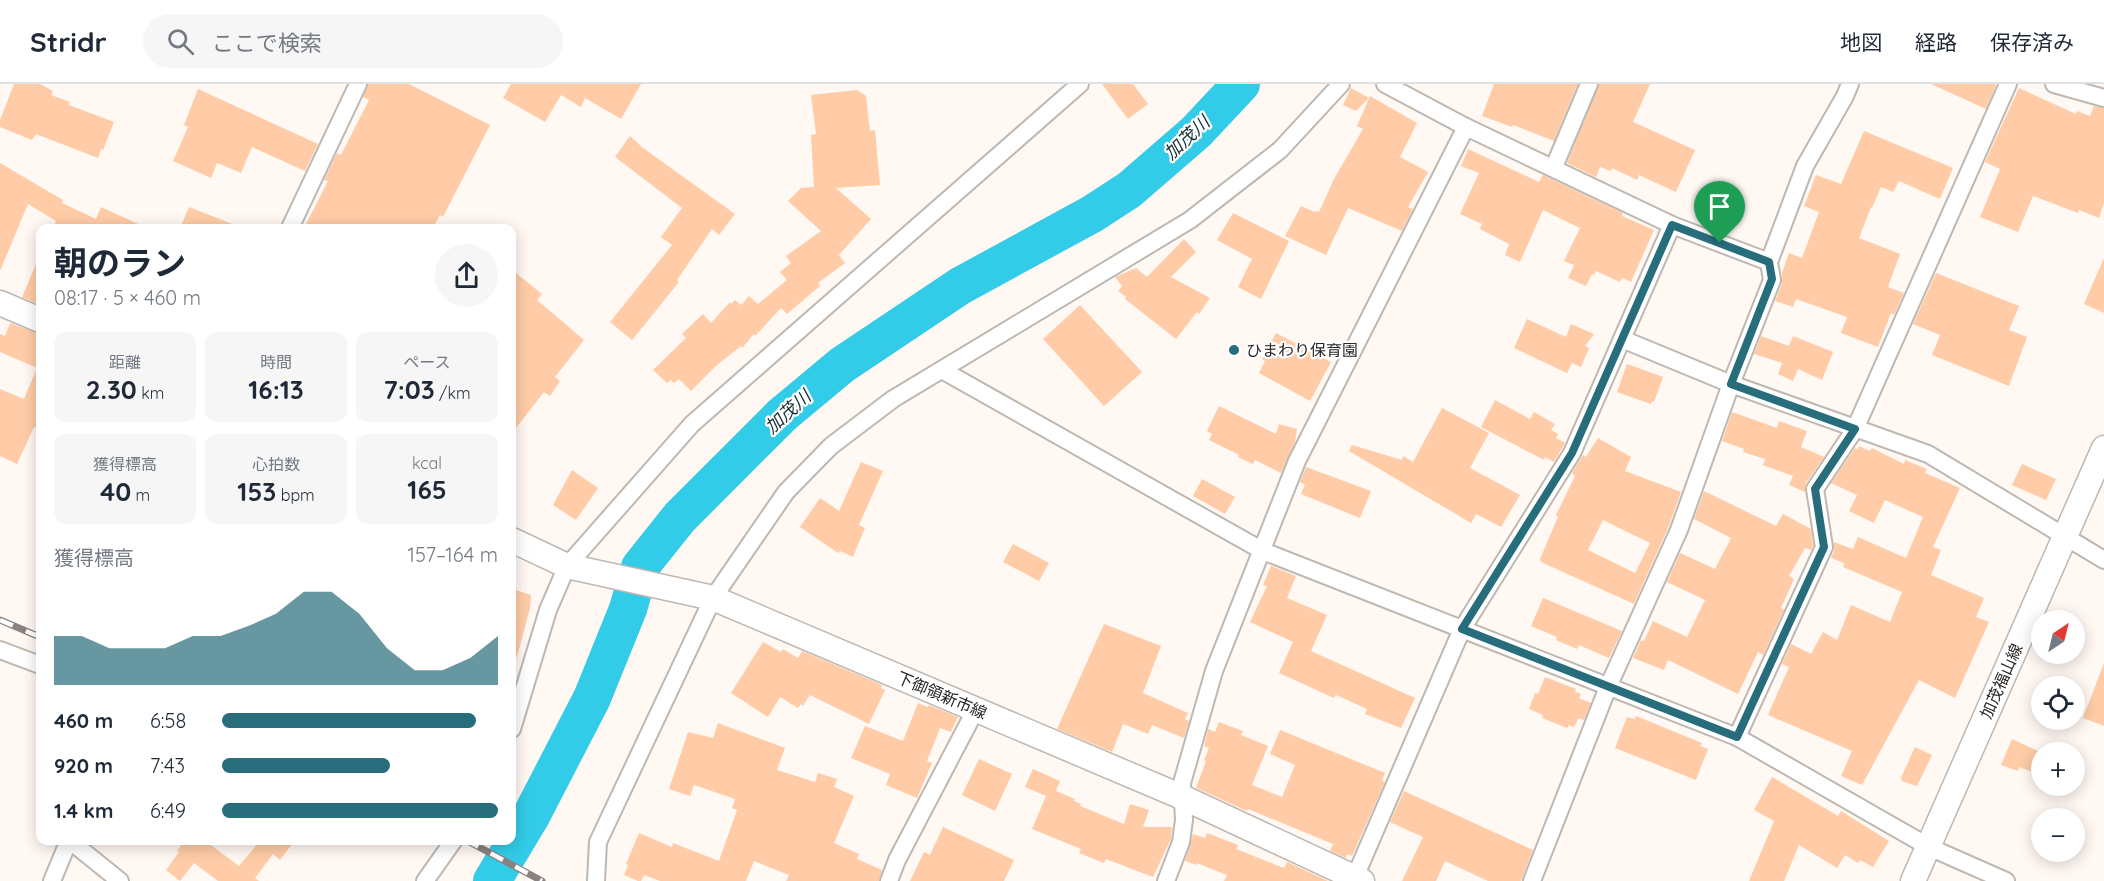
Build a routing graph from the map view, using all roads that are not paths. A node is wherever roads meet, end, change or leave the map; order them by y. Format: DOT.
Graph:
graph roads {
  1 [pos="358,84"];
  2 [pos="1080,84"];
  3 [pos="1341,84"];
  4 [pos="1385,84"];
  5 [pos="1589,84"];
  6 [pos="1850,84"];
  7 [pos="2008,84"];
  8 [pos="2054,84"];
  9 [pos="2104,99"];
  10 [pos="1466,127"];
  11 [pos="1554,167"];
  12 [pos="292,224"];
  13 [pos="1672,225"];
  14 [pos="1769,262"];
  15 [pos="0,303"];
  16 [pos="36,318"];
  17 [pos="1622,339"];
  18 [pos="942,370"];
  19 [pos="1731,384"];
  20 [pos="1855,429"];
  21 [pos="2104,448"];
  22 [pos="2065,536"];
  23 [pos="516,542"];
  24 [pos="1263,551"];
  25 [pos="2104,560"];
  26 [pos="578,568"];
  27 [pos="705,596"];
  28 [pos="1462,629"];
  29 [pos="0,650"];
  30 [pos="36,664"];
  31 [pos="1608,687"];
  32 [pos="976,709"];
  33 [pos="516,716"];
  34 [pos="1737,737"];
  35 [pos="1182,797"];
  36 [pos="67,845"];
  37 [pos="75,845"];
  38 [pos="450,845"];
  39 [pos="1929,847"];
  40 [pos="1358,879"];
  41 [pos="52,881"];
  42 [pos="120,881"];
  43 [pos="425,881"];
  44 [pos="596,881"];
  45 [pos="889,881"];
  46 [pos="1166,881"];
  47 [pos="1532,881"];
  48 [pos="1913,881"];
  49 [pos="2006,881"];
  1 -- 12 [label="street"];
  2 -- 26 [label="street"];
  3 -- 18 [label="street"];
  4 -- 10 [label="street"];
  5 -- 11 [label="street"];
  6 -- 14 [label="street"];
  7 -- 20 [label="street"];
  8 -- 9 [label="street"];
  10 -- 11 [label="street"];
  10 -- 24 [label="street"];
  11 -- 13 [label="street"];
  13 -- 14 [label="street"];
  13 -- 17 [label="street"];
  14 -- 19 [label="street"];
  15 -- 16 [label="main road"];
  17 -- 19 [label="street"];
  17 -- 28 [label="street"];
  18 -- 24 [label="street"];
  18 -- 27 [label="street"];
  19 -- 20 [label="street"];
  19 -- 31 [label="street"];
  20 -- 22 [label="street"];
  20 -- 34 [label="street"];
  21 -- 22 [label="main road, 加茂福山線"];
  22 -- 25 [label="street"];
  22 -- 39 [label="main road, 加茂福山線"];
  23 -- 26 [label="main road, 下御領新市線"];
  24 -- 28 [label="street"];
  24 -- 35 [label="street"];
  26 -- 27 [label="main road, 下御領新市線"];
  26 -- 33 [label="street"];
  27 -- 32 [label="main road, 下御領新市線"];
  27 -- 44 [label="street"];
  28 -- 31 [label="street"];
  28 -- 40 [label="street"];
  29 -- 30 [label="street"];
  31 -- 34 [label="street"];
  31 -- 47 [label="street"];
  32 -- 35 [label="main road, 下御領新市線"];
  32 -- 45 [label="street"];
  34 -- 39 [label="street"];
  35 -- 40 [label="main road, 下御領新市線"];
  35 -- 46 [label="street"];
  36 -- 41 [label="street"];
  37 -- 42 [label="street"];
  38 -- 43 [label="street"];
  39 -- 48 [label="main road, 加茂福山線"];
  39 -- 49 [label="street"];
}
